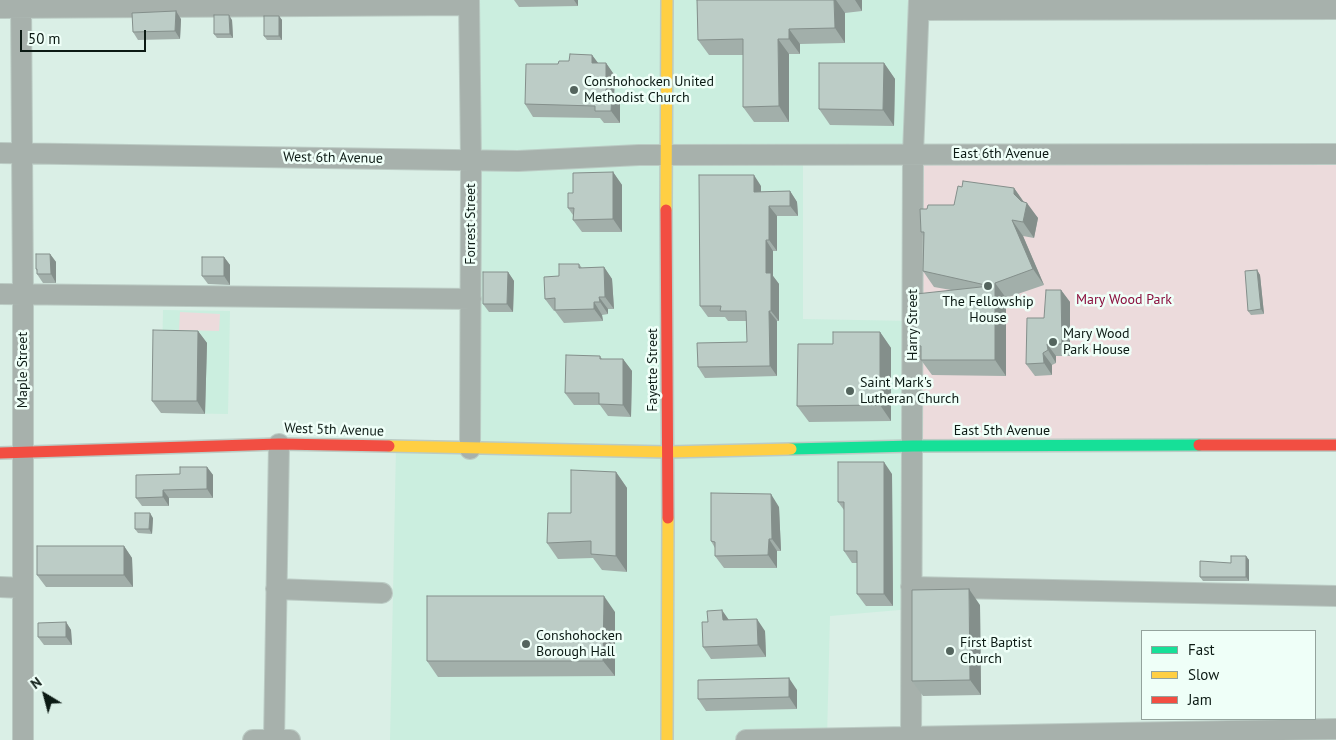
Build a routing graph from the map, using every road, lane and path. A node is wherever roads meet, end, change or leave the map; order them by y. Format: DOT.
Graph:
graph roads {
  1 [pos="667,0"];
  2 [pos="469,3"];
  3 [pos="21,4"];
  4 [pos="919,5"];
  5 [pos="0,8"];
  6 [pos="1336,9"];
  7 [pos="0,153"];
  8 [pos="22,153"];
  9 [pos="913,154"];
  10 [pos="1336,154"];
  11 [pos="667,155"];
  12 [pos="471,161"];
  13 [pos="0,294"];
  14 [pos="23,294"];
  15 [pos="471,299"];
  16 [pos="278,444"];
  17 [pos="1336,445"];
  18 [pos="912,446"];
  19 [pos="470,449"];
  20 [pos="668,452"];
  21 [pos="0,453"];
  22 [pos="23,453"];
  23 [pos="0,587"];
  24 [pos="910,587"];
  25 [pos="23,588"];
  26 [pos="276,589"];
  27 [pos="382,593"];
  28 [pos="1336,596"];
  29 [pos="1336,729"];
  30 [pos="911,738"];
  31 [pos="23,740"];
  32 [pos="254,740"];
  33 [pos="274,740"];
  34 [pos="290,740"];
  35 [pos="667,740"];
  36 [pos="746,740"];
  1 -- 11 [label="street, Fayette Street"];
  2 -- 3 [label="street"];
  2 -- 12 [label="street, Forrest Street"];
  3 -- 5 [label="street"];
  3 -- 8 [label="street, Maple Street"];
  4 -- 6 [label="street"];
  4 -- 9 [label="street, Harry Street"];
  7 -- 8 [label="street, West 6th Avenue"];
  8 -- 12 [label="street, West 6th Avenue"];
  8 -- 14 [label="street, Maple Street"];
  9 -- 10 [label="street, East 6th Avenue"];
  9 -- 11 [label="street, East 6th Avenue"];
  9 -- 18 [label="street, Harry Street"];
  11 -- 12 [label="street, West 6th Avenue"];
  11 -- 20 [label="street, Fayette Street"];
  12 -- 15 [label="street, Forrest Street"];
  13 -- 14 [label="street"];
  14 -- 15 [label="street"];
  14 -- 22 [label="street, Maple Street"];
  15 -- 19 [label="street, Forrest Street"];
  16 -- 19 [label="street, West 5th Avenue"];
  16 -- 22 [label="street, West 5th Avenue"];
  16 -- 26 [label="street"];
  17 -- 18 [label="street, East 5th Avenue"];
  18 -- 20 [label="street, East 5th Avenue"];
  18 -- 24 [label="street, Harry Street"];
  19 -- 20 [label="street, West 5th Avenue"];
  20 -- 35 [label="street, Fayette Street"];
  21 -- 22 [label="street, West 5th Avenue"];
  22 -- 25 [label="street, Maple Street"];
  23 -- 25 [label="street"];
  24 -- 28 [label="street"];
  24 -- 30 [label="street, Harry Street"];
  25 -- 31 [label="street, Maple Street"];
  26 -- 27 [label="street"];
  26 -- 33 [label="street"];
  29 -- 30 [label="street"];
  30 -- 36 [label="street"];
  32 -- 33 [label="street"];
  33 -- 34 [label="street"];
}
